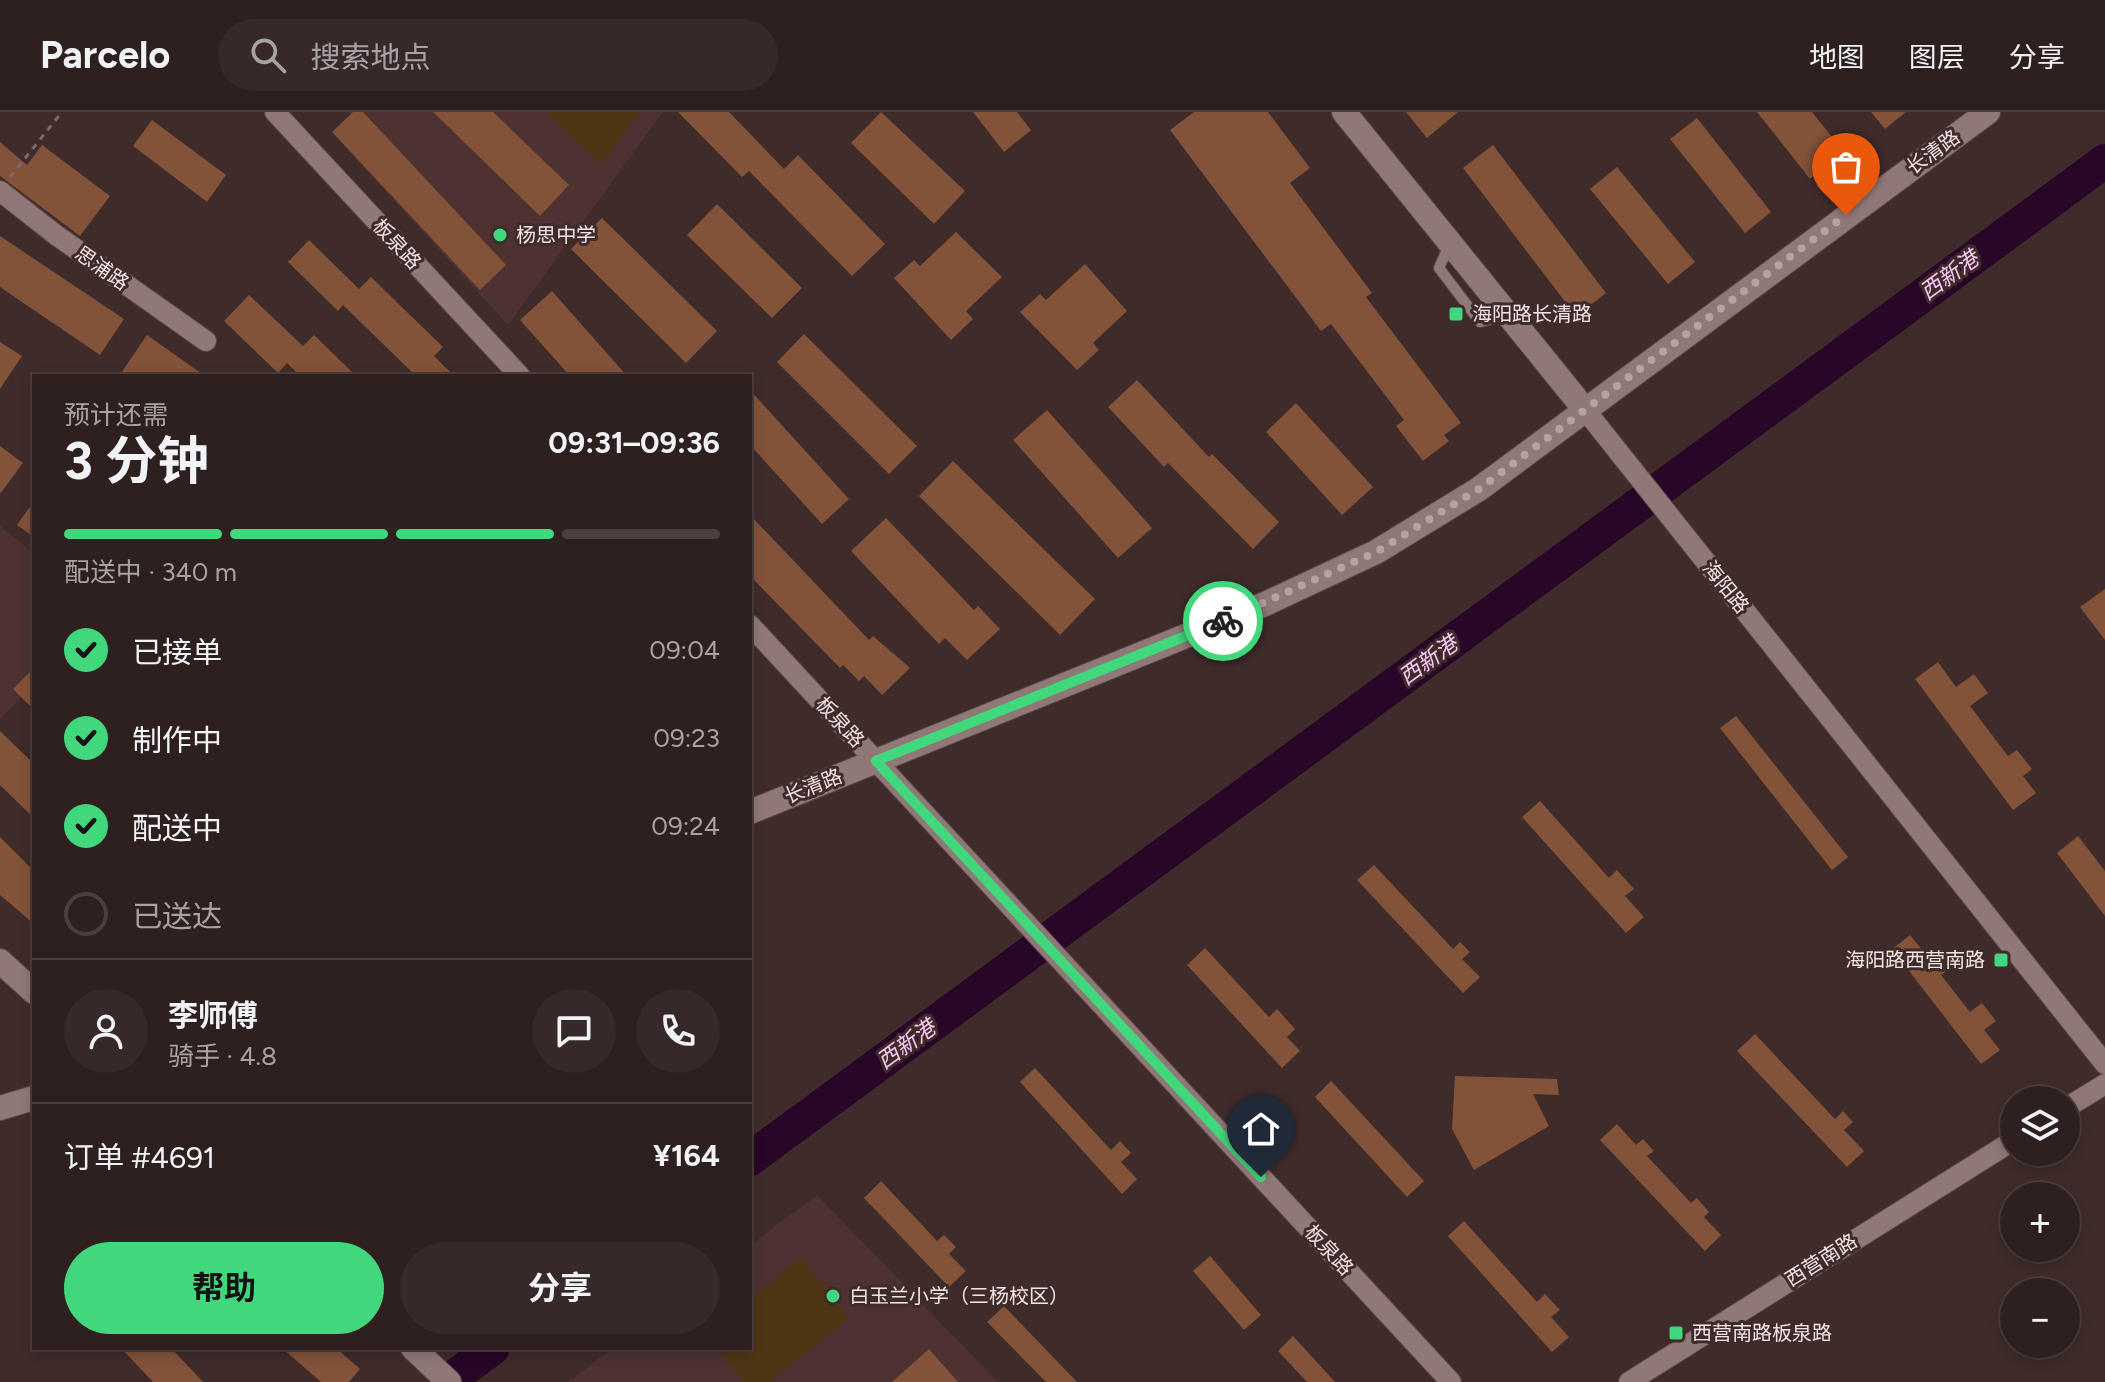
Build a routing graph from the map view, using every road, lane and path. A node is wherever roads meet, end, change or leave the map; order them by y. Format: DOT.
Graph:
graph roads {
  1 [pos="62,112"];
  2 [pos="275,112"];
  3 [pos="1344,112"];
  4 [pos="1988,112"];
  5 [pos="4,185"];
  6 [pos="206,341"];
  7 [pos="518,374"];
  8 [pos="1586,411"];
  9 [pos="752,627"];
  10 [pos="876,761"];
  11 [pos="752,811"];
  12 [pos="0,961"];
  13 [pos="32,990"];
  14 [pos="2105,1064"];
  15 [pos="2105,1084"];
  16 [pos="32,1099"];
  17 [pos="2080,1099"];
  18 [pos="0,1108"];
  19 [pos="2000,1149"];
  20 [pos="415,1350"];
  21 [pos="449,1382"];
  22 [pos="1451,1382"];
  23 [pos="1629,1382"];
  1 -- 5 [label="path"];
  2 -- 7 [label="street, 板泉路"];
  3 -- 8 [label="main road, 海阳路"];
  4 -- 8 [label="main road, 长清路"];
  5 -- 6 [label="street, 思浦路"];
  8 -- 10 [label="main road, 长清路"];
  8 -- 14 [label="street, 海阳路"];
  9 -- 10 [label="street, 板泉路"];
  10 -- 11 [label="main road, 长清路"];
  10 -- 22 [label="street, 板泉路"];
  12 -- 13 [label="main road"];
  15 -- 17 [label="street"];
  16 -- 18 [label="main road"];
  19 -- 23 [label="street, 西营南路"];
  20 -- 21 [label="main road"];
}
